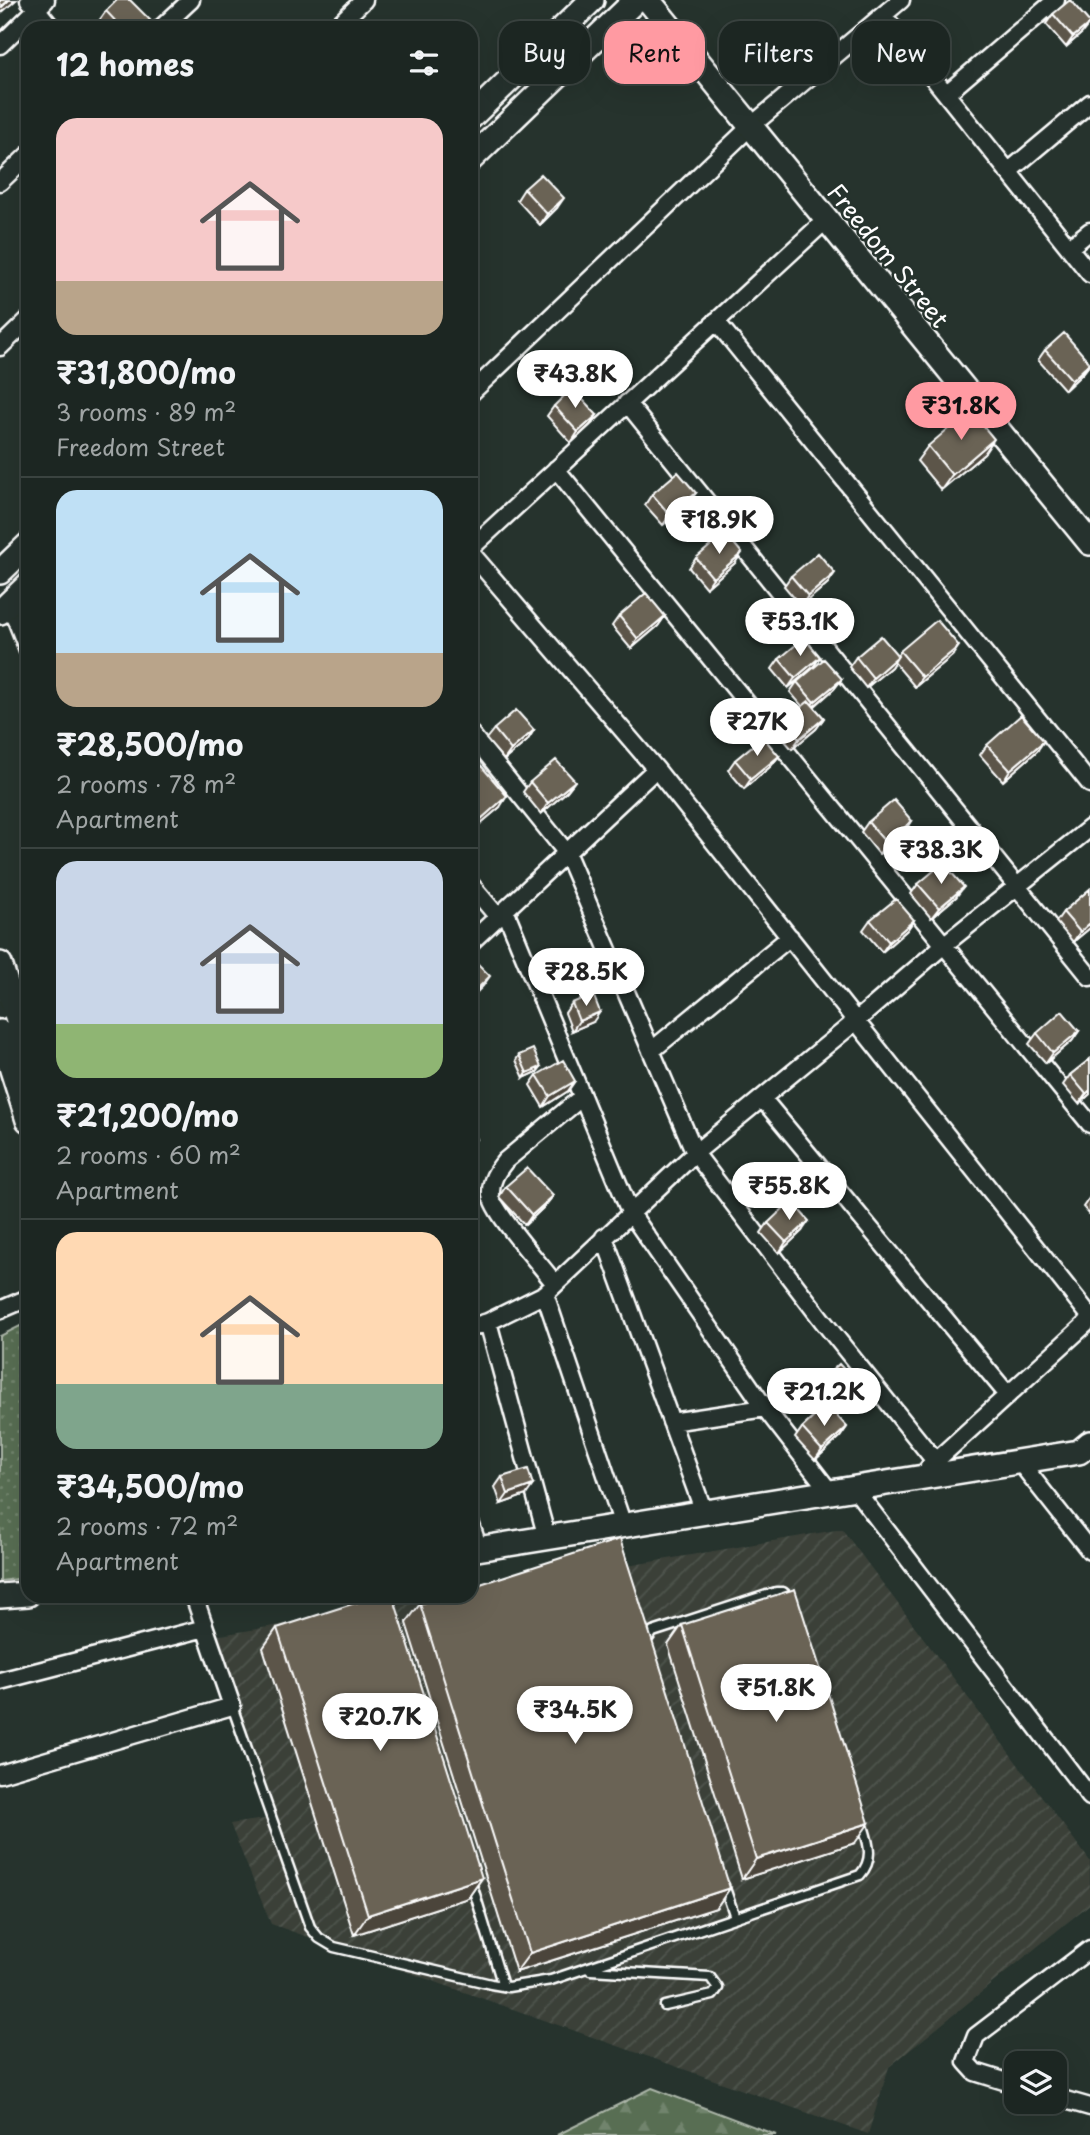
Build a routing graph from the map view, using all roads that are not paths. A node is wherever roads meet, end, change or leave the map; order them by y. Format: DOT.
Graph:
graph roads {
  1 [pos="191,0"];
  2 [pos="364,0"];
  3 [pos="592,0"];
  4 [pos="636,0"];
  5 [pos="648,0"];
  6 [pos="901,0"];
  7 [pos="1056,0"];
  8 [pos="37,3"];
  9 [pos="883,15"];
  10 [pos="21,21"];
  11 [pos="21,21"];
  12 [pos="48,21"];
  13 [pos="168,21"];
  14 [pos="342,21"];
  15 [pos="0,45"];
  16 [pos="946,94"];
  17 [pos="1090,103"];
  18 [pos="478,110"];
  19 [pos="751,126"];
  20 [pos="478,152"];
  21 [pos="21,162"];
  22 [pos="1008,172"];
  23 [pos="0,182"];
  24 [pos="826,220"];
  25 [pos="1090,231"];
  26 [pos="1069,248"];
  27 [pos="1090,274"];
  28 [pos="716,321"];
  29 [pos="21,326"];
  30 [pos="0,346"];
  31 [pos="478,386"];
  32 [pos="627,403"];
  33 [pos="555,469"];
  34 [pos="1090,542"];
  35 [pos="478,543"];
  36 [pos="21,552"];
  37 [pos="478,558"];
  38 [pos="0,572"];
  39 [pos="21,592"];
  40 [pos="5,607"];
  41 [pos="21,637"];
  42 [pos="478,743"];
  43 [pos="656,769"];
  44 [pos="1090,784"];
  45 [pos="1090,828"];
  46 [pos="566,852"];
  47 [pos="1017,889"];
  48 [pos="478,892"];
  49 [pos="501,913"];
  50 [pos="478,935"];
  51 [pos="789,937"];
  52 [pos="945,944"];
  53 [pos="0,964"];
  54 [pos="1090,977"];
  55 [pos="21,989"];
  56 [pos="6,1004"];
  57 [pos="856,1021"];
  58 [pos="0,1032"];
  59 [pos="21,1036"];
  60 [pos="651,1051"];
  61 [pos="582,1097"];
  62 [pos="21,1098"];
  63 [pos="762,1098"];
  64 [pos="1090,1124"];
  65 [pos="695,1153"];
  66 [pos="630,1212"];
  67 [pos="604,1237"];
  68 [pos="550,1289"];
  69 [pos="21,1301"];
  70 [pos="0,1310"];
  71 [pos="1090,1318"];
  72 [pos="488,1322"];
  73 [pos="478,1325"];
  74 [pos="1008,1395"];
  75 [pos="765,1408"];
  76 [pos="671,1422"];
  77 [pos="1090,1443"];
  78 [pos="935,1461"];
  79 [pos="1019,1461"];
  80 [pos="917,1478"];
  81 [pos="854,1488"];
  82 [pos="830,1492"];
  83 [pos="704,1512"];
  84 [pos="623,1525"];
  85 [pos="547,1538"];
  86 [pos="478,1549"];
  87 [pos="1090,1551"];
  88 [pos="21,1594"];
  89 [pos="0,1596"];
  90 [pos="196,1603"];
  91 [pos="794,1609"];
  92 [pos="205,1628"];
  93 [pos="645,1649"];
  94 [pos="0,1682"];
  95 [pos="232,1706"];
  96 [pos="0,1774"];
  97 [pos="1090,1797"];
  98 [pos="859,1814"];
  99 [pos="467,1866"];
  100 [pos="722,1879"];
  101 [pos="735,1917"];
  102 [pos="1090,1949"];
  103 [pos="584,1969"];
  104 [pos="503,1986"];
  105 [pos="666,2006"];
  106 [pos="1004,2081"];
  107 [pos="1067,2100"];
  108 [pos="1090,2107"];
  1 -- 13 [label="street"];
  2 -- 14 [label="street"];
  3 -- 18 [label="street"];
  4 -- 20 [label="street"];
  5 -- 19 [label="street, Freedom Street"];
  6 -- 9 [label="street"];
  7 -- 16 [label="street"];
  8 -- 11 [label="street"];
  8 -- 12 [label="street"];
  9 -- 16 [label="street"];
  9 -- 19 [label="street"];
  10 -- 15 [label="street"];
  16 -- 22 [label="street"];
  17 -- 22 [label="street"];
  19 -- 24 [label="street, Freedom Street"];
  19 -- 31 [label="street"];
  21 -- 23 [label="street"];
  22 -- 26 [label="street"];
  24 -- 28 [label="street"];
  24 -- 34 [label="street, Freedom Street"];
  25 -- 26 [label="street"];
  26 -- 27 [label="street"];
  28 -- 32 [label="street"];
  28 -- 44 [label="street"];
  29 -- 30 [label="street"];
  32 -- 33 [label="street"];
  32 -- 47 [label="street"];
  33 -- 35 [label="street"];
  33 -- 52 [label="street"];
  36 -- 38 [label="street"];
  37 -- 43 [label="street"];
  39 -- 40 [label="street"];
  40 -- 41 [label="street"];
  42 -- 46 [label="street"];
  43 -- 46 [label="street"];
  43 -- 51 [label="street"];
  45 -- 47 [label="street"];
  46 -- 49 [label="street"];
  46 -- 60 [label="street"];
  47 -- 52 [label="street"];
  47 -- 54 [label="street"];
  48 -- 49 [label="street"];
  49 -- 50 [label="street"];
  49 -- 61 [label="street"];
  51 -- 57 [label="street"];
  51 -- 60 [label="street"];
  52 -- 57 [label="street"];
  52 -- 64 [label="street"];
  53 -- 56 [label="street"];
  55 -- 56 [label="street"];
  56 -- 59 [label="street"];
  57 -- 63 [label="street"];
  57 -- 71 [label="street"];
  58 -- 62 [label="street"];
  60 -- 65 [label="street"];
  61 -- 66 [label="street"];
  61 -- 68 [label="street"];
  63 -- 65 [label="street"];
  63 -- 74 [label="street"];
  65 -- 66 [label="street"];
  65 -- 78 [label="street"];
  66 -- 67 [label="street"];
  66 -- 75 [label="street"];
  67 -- 68 [label="street"];
  67 -- 76 [label="street"];
  68 -- 72 [label="street"];
  68 -- 84 [label="street"];
  69 -- 70 [label="street"];
  71 -- 74 [label="street"];
  72 -- 73 [label="street"];
  72 -- 85 [label="street"];
  74 -- 78 [label="street"];
  75 -- 76 [label="street"];
  75 -- 82 [label="street"];
  76 -- 83 [label="street"];
  77 -- 79 [label="street"];
  78 -- 80 [label="street"];
  79 -- 80 [label="street"];
  79 -- 87 [label="street"];
  80 -- 81 [label="street"];
  81 -- 82 [label="street"];
  81 -- 97 [label="street"];
  82 -- 83 [label="street"];
  83 -- 84 [label="street"];
  84 -- 85 [label="street"];
  85 -- 86 [label="street"];
  88 -- 89 [label="street"];
  90 -- 92 [label="street"];
  91 -- 93 [label="lane"];
  92 -- 94 [label="street"];
  92 -- 95 [label="street"];
  95 -- 96 [label="street"];
  95 -- 104 [label="lane"];
  98 -- 101 [label="lane"];
  99 -- 104 [label="lane"];
  100 -- 101 [label="lane"];
  101 -- 103 [label="lane"];
  102 -- 106 [label="street"];
  103 -- 104 [label="lane"];
  103 -- 105 [label="lane"];
  107 -- 108 [label="street"];
}
